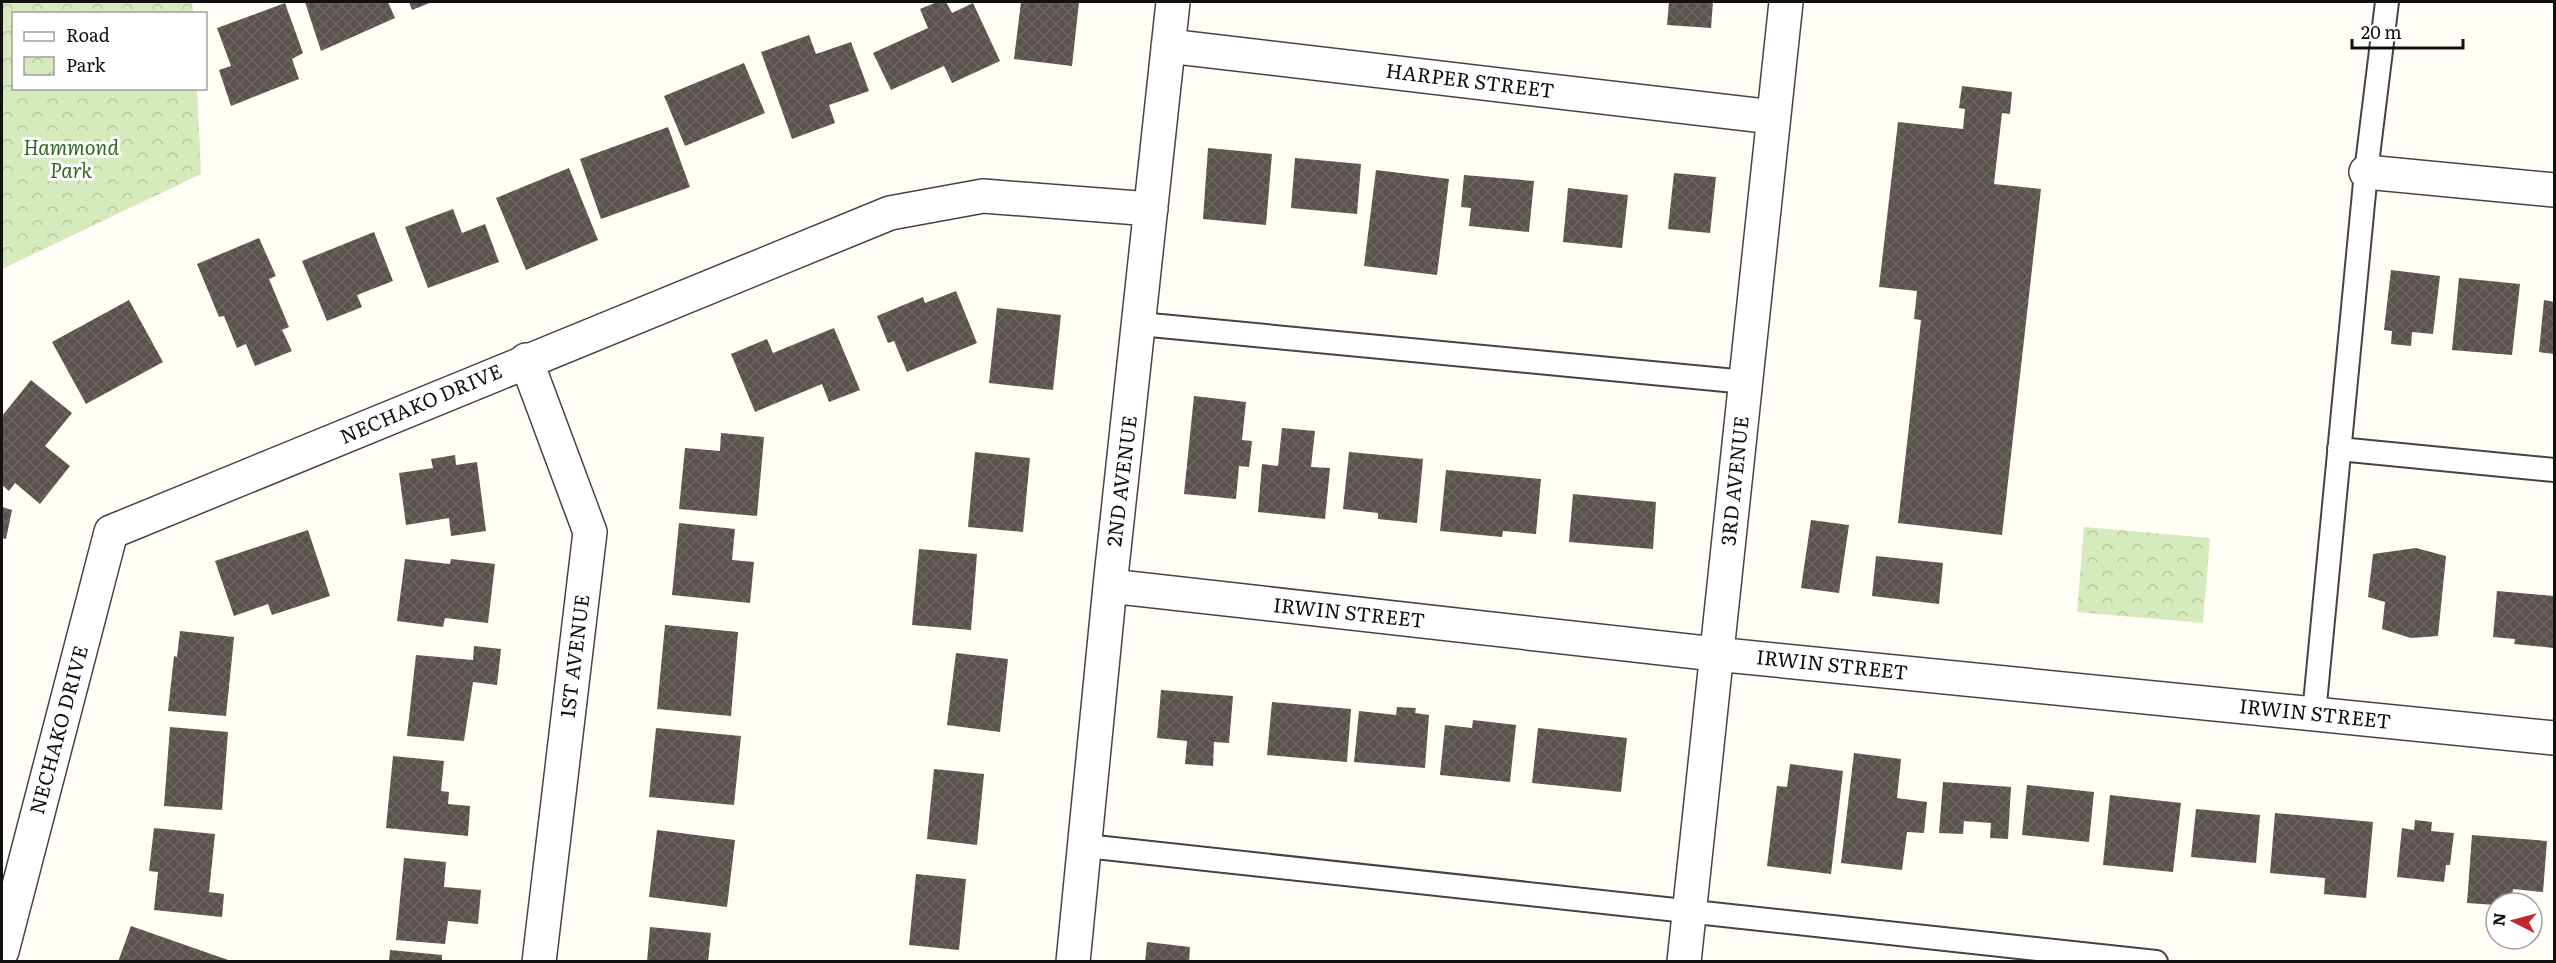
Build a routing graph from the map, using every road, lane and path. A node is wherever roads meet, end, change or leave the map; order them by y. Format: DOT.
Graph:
graph roads {
  1 [pos="1173,2"];
  2 [pos="1786,2"];
  3 [pos="2387,2"];
  4 [pos="1168,46"];
  5 [pos="1773,117"];
  6 [pos="2366,172"];
  7 [pos="2554,190"];
  8 [pos="1151,209"];
  9 [pos="1140,324"];
  10 [pos="526,360"];
  11 [pos="1746,382"];
  12 [pos="2339,449"];
  13 [pos="2554,470"];
  14 [pos="1110,586"];
  15 [pos="1715,654"];
  16 [pos="2314,714"];
  17 [pos="2554,738"];
  18 [pos="1086,846"];
  19 [pos="1690,911"];
  20 [pos="2,951"];
  21 [pos="538,962"];
  22 [pos="1073,962"];
  23 [pos="1684,962"];
  24 [pos="2156,962"];
  1 -- 4 [label="street, 2ND AVENUE"];
  2 -- 5 [label="street, 3RD AVENUE"];
  3 -- 6 [label="lane"];
  4 -- 5 [label="street, HARPER STREET"];
  4 -- 8 [label="street, 2ND AVENUE"];
  5 -- 11 [label="street, 3RD AVENUE"];
  6 -- 7 [label="street"];
  6 -- 12 [label="lane"];
  8 -- 9 [label="street, 2ND AVENUE"];
  8 -- 10 [label="street, NECHAKO DRIVE"];
  9 -- 11 [label="lane"];
  9 -- 14 [label="street, 2ND AVENUE"];
  10 -- 20 [label="street, NECHAKO DRIVE"];
  10 -- 21 [label="street, 1ST AVENUE"];
  11 -- 15 [label="street, 3RD AVENUE"];
  12 -- 13 [label="lane"];
  12 -- 16 [label="lane"];
  14 -- 15 [label="street, IRWIN STREET"];
  14 -- 18 [label="street, 2ND AVENUE"];
  15 -- 16 [label="street, IRWIN STREET"];
  15 -- 19 [label="street, 3RD AVENUE"];
  16 -- 17 [label="street, IRWIN STREET"];
  18 -- 19 [label="lane"];
  18 -- 22 [label="street, 2ND AVENUE"];
  19 -- 23 [label="street, 3RD AVENUE"];
  19 -- 24 [label="lane"];
}
